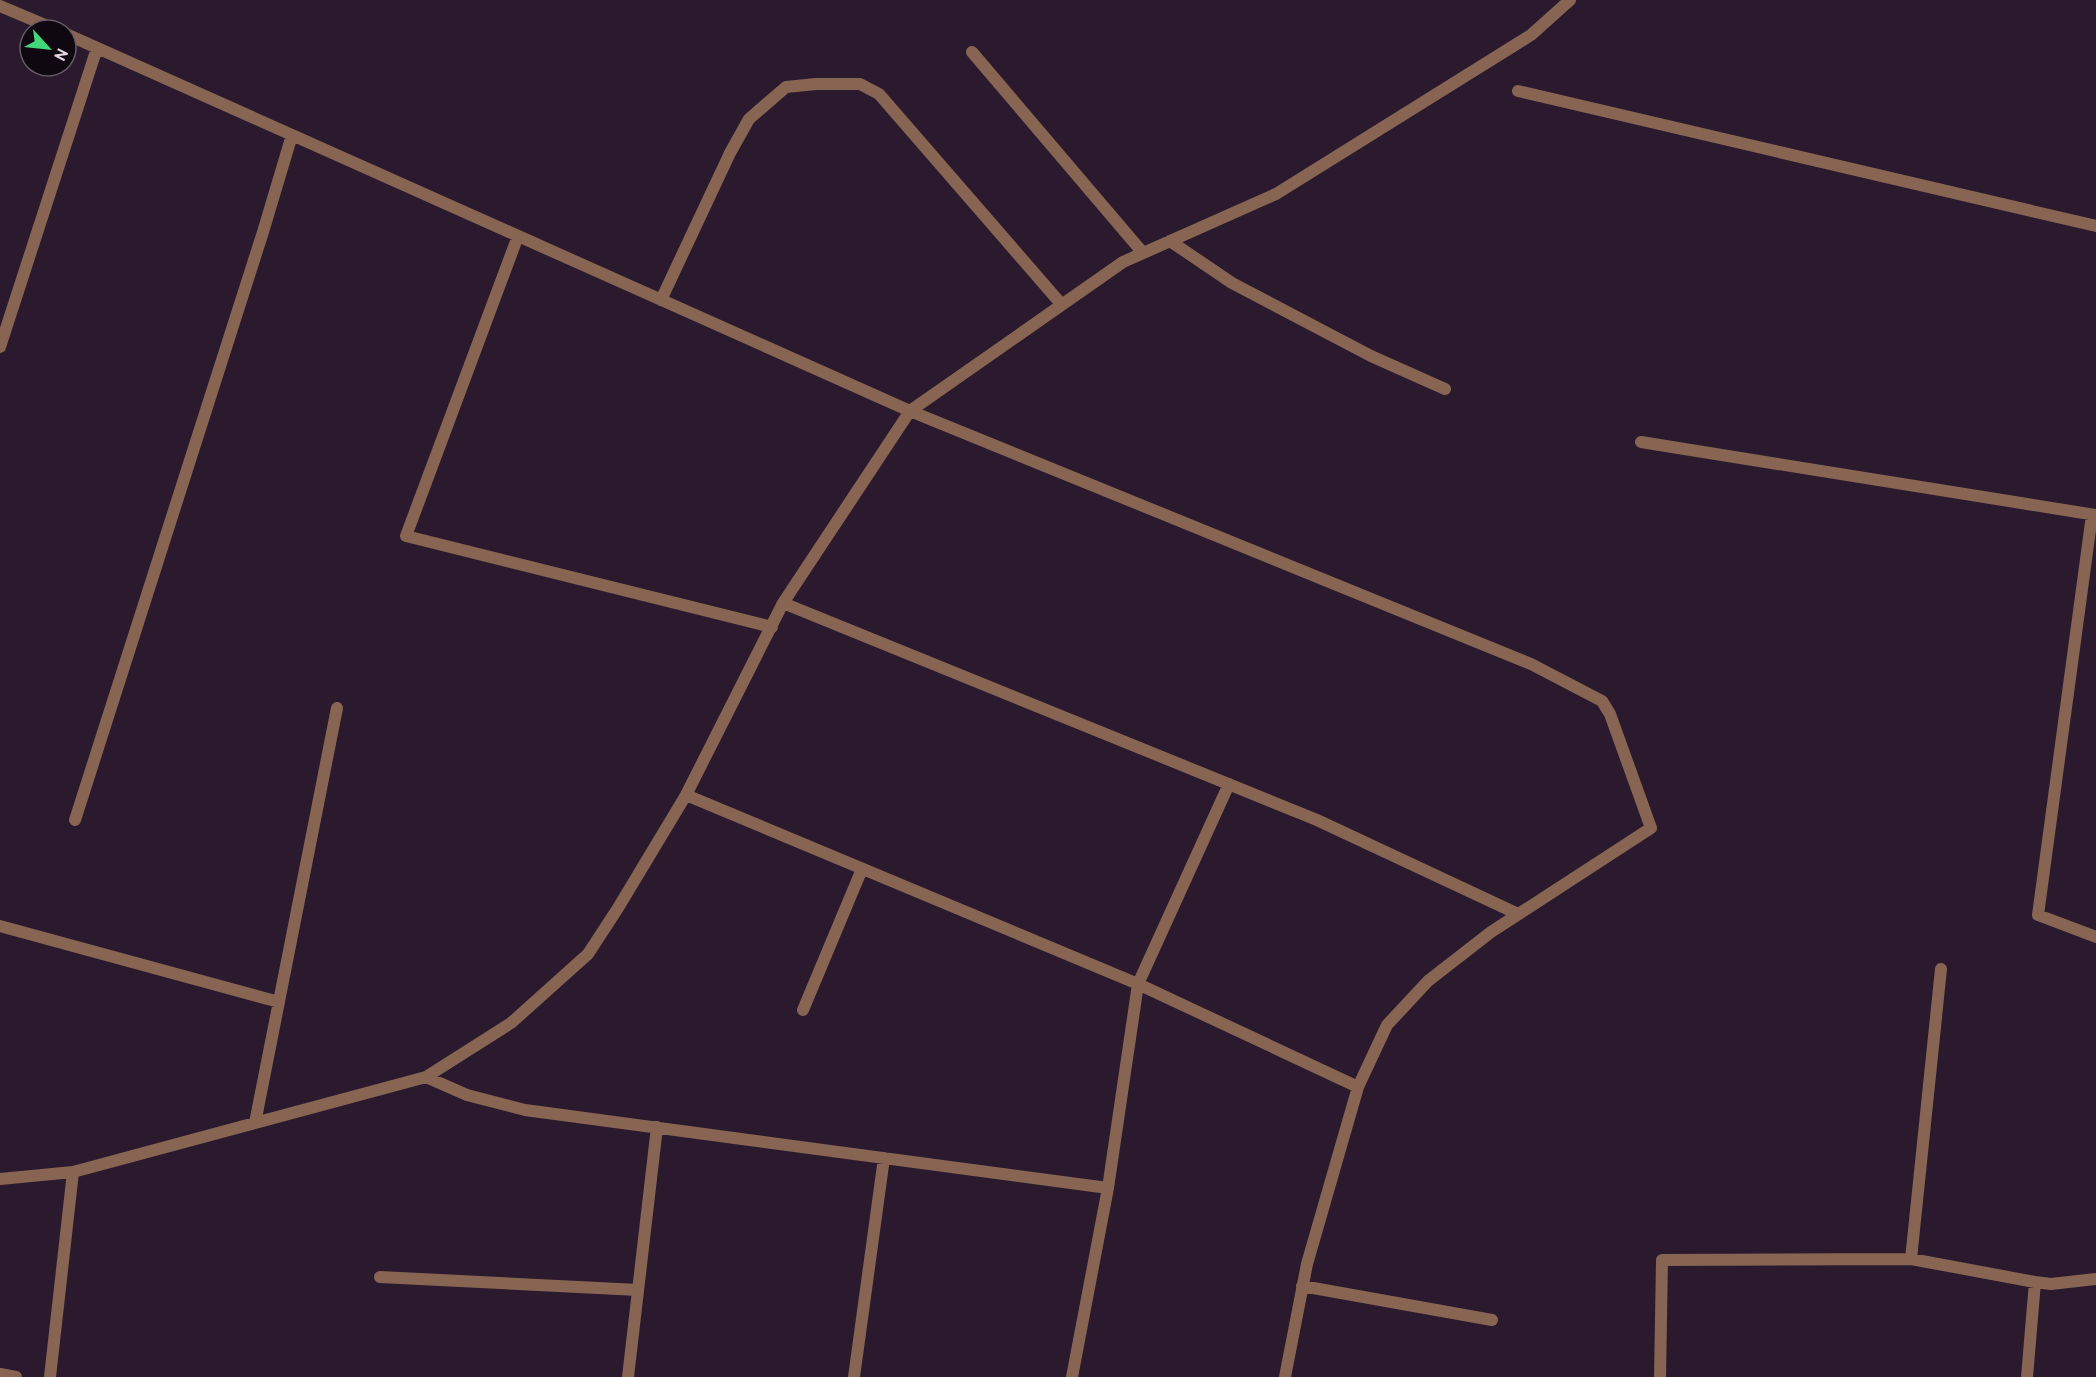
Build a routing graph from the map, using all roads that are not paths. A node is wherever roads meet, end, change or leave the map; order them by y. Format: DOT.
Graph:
graph roads {
  1 [pos="1570,0"];
  2 [pos="0,6"];
  3 [pos="28,18"];
  4 [pos="78,39"];
  5 [pos="97,48"];
  6 [pos="972,52"];
  7 [pos="1518,92"];
  8 [pos="292,135"];
  9 [pos="2096,226"];
  10 [pos="518,236"];
  11 [pos="1170,241"];
  12 [pos="1143,253"];
  13 [pos="661,300"];
  14 [pos="1062,305"];
  15 [pos="0,347"];
  16 [pos="1445,389"];
  17 [pos="910,411"];
  18 [pos="1641,442"];
  19 [pos="2094,515"];
  20 [pos="783,603"];
  21 [pos="772,627"];
  22 [pos="337,708"];
  23 [pos="1229,784"];
  24 [pos="686,795"];
  25 [pos="75,820"];
  26 [pos="862,869"];
  27 [pos="1518,914"];
  28 [pos="0,926"];
  29 [pos="2096,937"];
  30 [pos="1941,969"];
  31 [pos="1138,984"];
  32 [pos="279,1002"];
  33 [pos="803,1010"];
  34 [pos="426,1077"];
  35 [pos="1358,1087"];
  36 [pos="255,1123"];
  37 [pos="657,1127"];
  38 [pos="884,1158"];
  39 [pos="74,1172"];
  40 [pos="0,1179"];
  41 [pos="1108,1188"];
  42 [pos="1911,1259"];
  43 [pos="380,1277"];
  44 [pos="2096,1279"];
  45 [pos="2035,1282"];
  46 [pos="1302,1286"];
  47 [pos="638,1290"];
  48 [pos="1492,1320"];
  49 [pos="0,1374"];
  50 [pos="16,1377"];
  51 [pos="50,1377"];
  52 [pos="628,1377"];
  53 [pos="854,1377"];
  54 [pos="1072,1377"];
  55 [pos="1285,1377"];
  56 [pos="1660,1377"];
  57 [pos="2027,1377"];
  1 -- 11 [label="street"];
  2 -- 3 [label="street"];
  4 -- 5 [label="street"];
  5 -- 8 [label="street"];
  5 -- 15 [label="street"];
  6 -- 12 [label="street"];
  7 -- 9 [label="street"];
  8 -- 10 [label="street"];
  8 -- 25 [label="street"];
  10 -- 13 [label="street"];
  10 -- 21 [label="street"];
  11 -- 12 [label="street"];
  11 -- 16 [label="street"];
  12 -- 14 [label="street"];
  13 -- 14 [label="street"];
  13 -- 17 [label="street"];
  14 -- 17 [label="street"];
  17 -- 20 [label="street"];
  17 -- 27 [label="street"];
  18 -- 19 [label="street"];
  19 -- 29 [label="street"];
  20 -- 21 [label="street"];
  20 -- 23 [label="street"];
  21 -- 24 [label="street"];
  22 -- 32 [label="street"];
  23 -- 27 [label="street"];
  23 -- 31 [label="street"];
  24 -- 26 [label="street"];
  24 -- 34 [label="street"];
  26 -- 31 [label="street"];
  26 -- 33 [label="street"];
  27 -- 35 [label="street"];
  28 -- 32 [label="street"];
  30 -- 42 [label="street"];
  31 -- 35 [label="street"];
  31 -- 41 [label="street"];
  32 -- 36 [label="street"];
  34 -- 36 [label="street"];
  34 -- 37 [label="street"];
  35 -- 46 [label="street"];
  36 -- 39 [label="street"];
  37 -- 38 [label="street"];
  37 -- 47 [label="street"];
  38 -- 41 [label="street"];
  38 -- 53 [label="street"];
  39 -- 40 [label="street"];
  39 -- 51 [label="street"];
  41 -- 54 [label="street"];
  42 -- 45 [label="street"];
  42 -- 56 [label="street"];
  43 -- 47 [label="street"];
  44 -- 45 [label="street"];
  45 -- 57 [label="street"];
  46 -- 48 [label="street"];
  46 -- 55 [label="street"];
  47 -- 52 [label="street"];
  49 -- 50 [label="street"];
}
